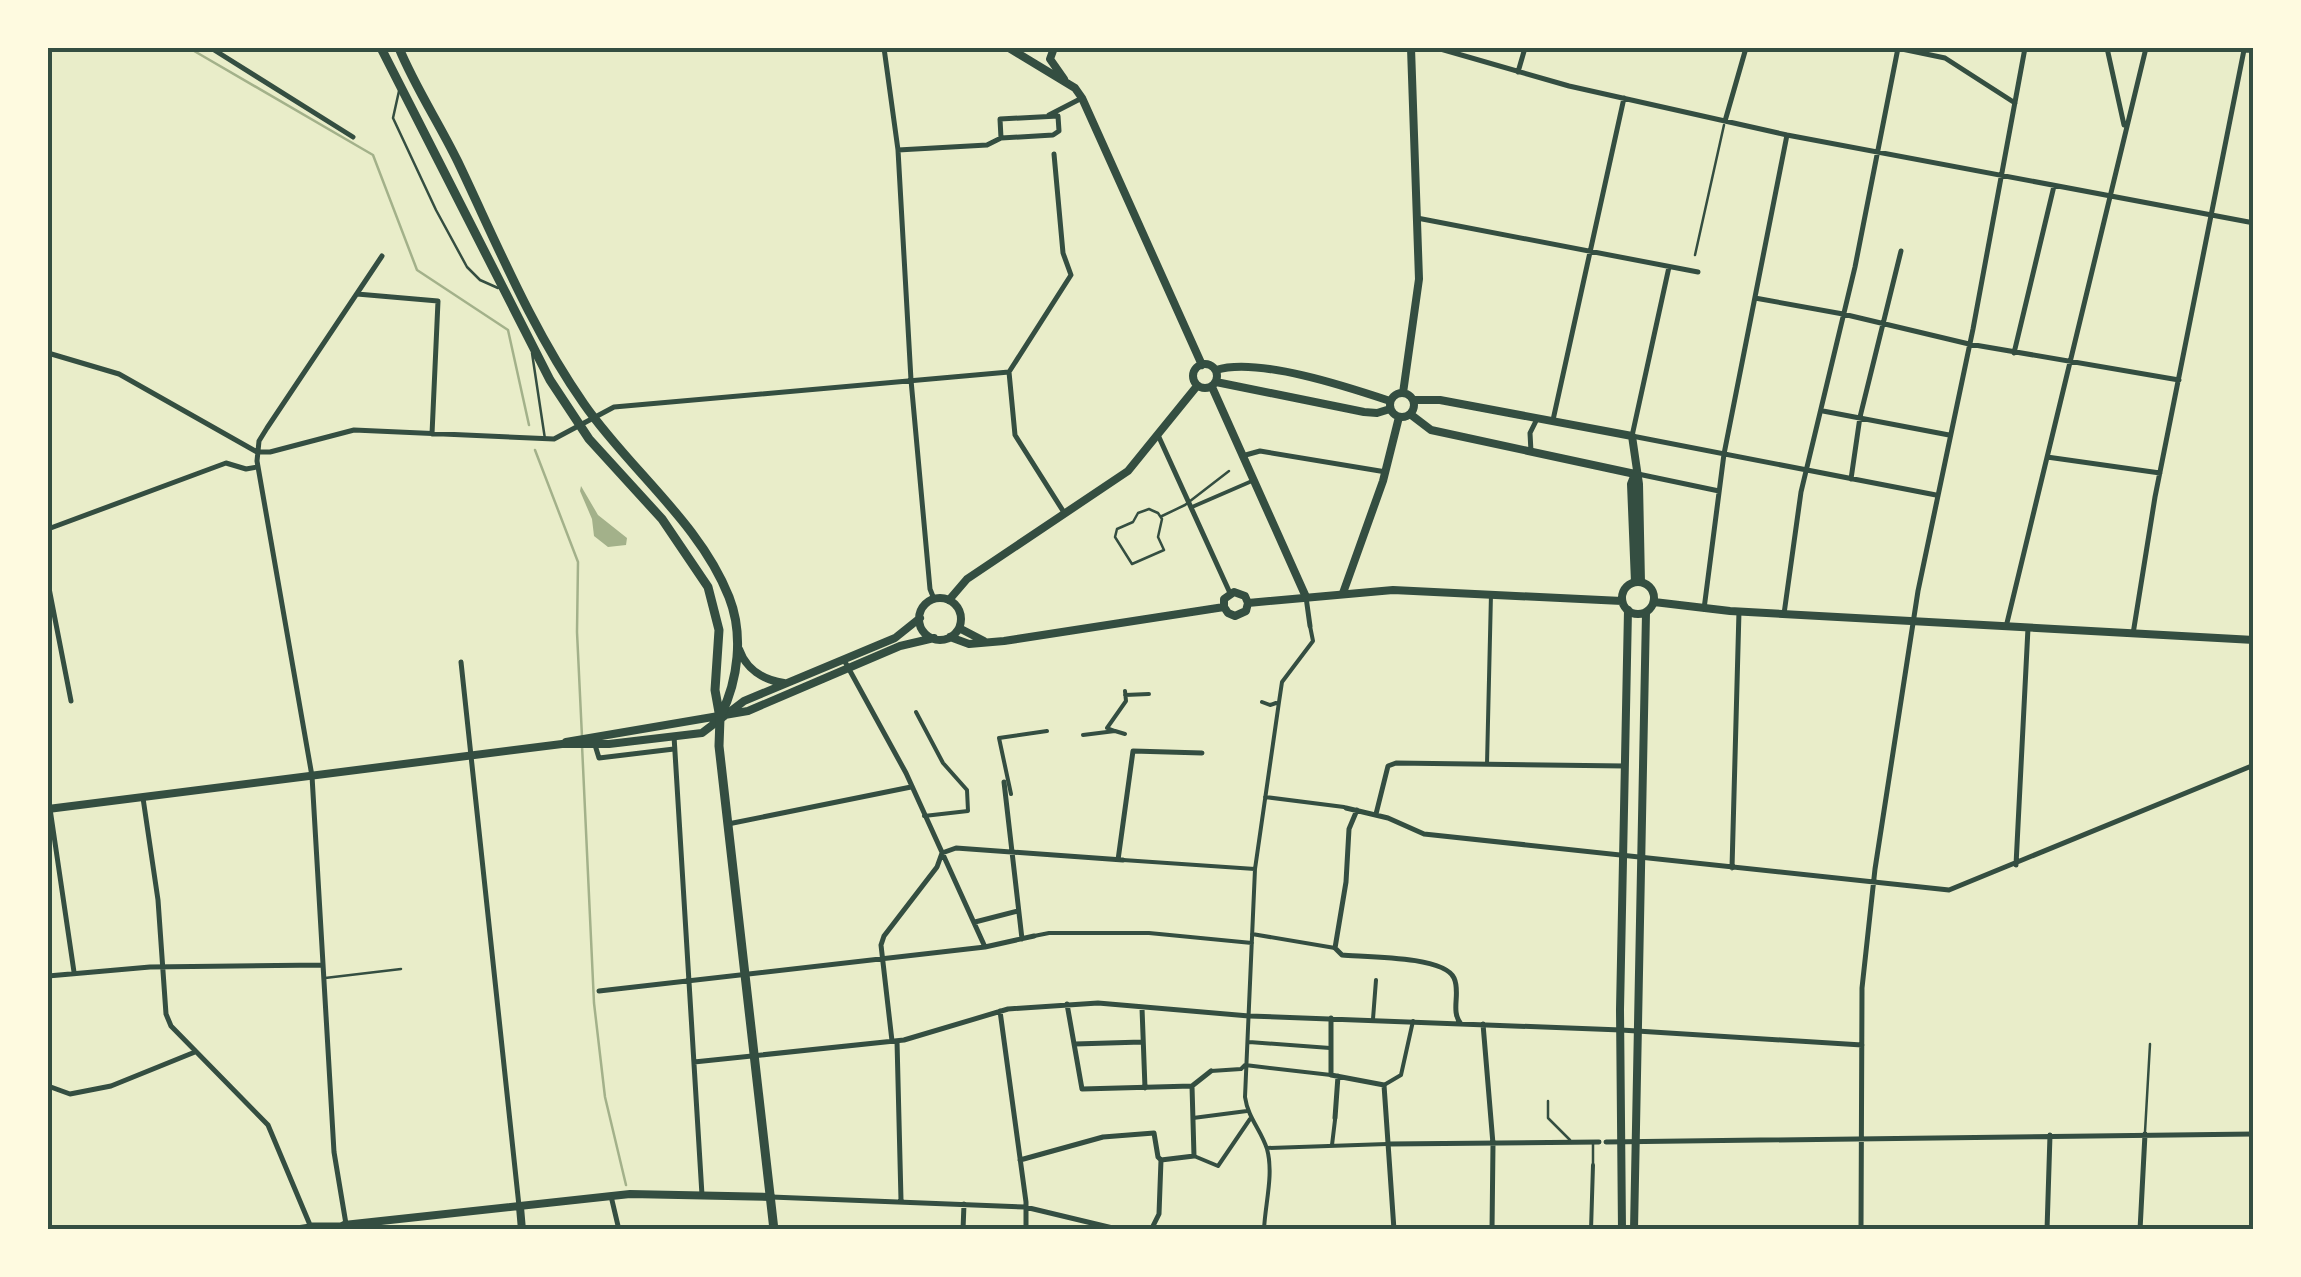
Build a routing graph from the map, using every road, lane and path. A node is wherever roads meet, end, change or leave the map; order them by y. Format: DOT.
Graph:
graph roads {
  1 [pos="211,48"];
  2 [pos="381,48"];
  3 [pos="399,48"];
  4 [pos="884,48"];
  5 [pos="1009,48"];
  6 [pos="1054,48"];
  7 [pos="1411,48"];
  8 [pos="1438,48"];
  9 [pos="1525,48"];
  10 [pos="1746,48"];
  11 [pos="1897,48"];
  12 [pos="2025,48"];
  13 [pos="2107,48"];
  14 [pos="2146,48"];
  15 [pos="2234,48"];
  16 [pos="2244,50"];
  17 [pos="2254,52"];
  18 [pos="1050,59"];
  19 [pos="1035,64"];
  20 [pos="1518,72"];
  21 [pos="1066,82"];
  22 [pos="400,84"];
  23 [pos="1082,98"];
  24 [pos="1624,98"];
  25 [pos="2015,103"];
  26 [pos="1045,117"];
  27 [pos="1725,122"];
  28 [pos="2124,128"];
  29 [pos="1788,135"];
  30 [pos="353,137"];
  31 [pos="1001,138"];
  32 [pos="898,150"];
  33 [pos="1879,153"];
  34 [pos="1054,154"];
  35 [pos="2000,175"];
  36 [pos="2054,186"];
  37 [pos="2108,197"];
  38 [pos="2210,216"];
  39 [pos="1417,218"];
  40 [pos="2254,223"];
  41 [pos="1900,250"];
  42 [pos="1589,251"];
  43 [pos="1695,255"];
  44 [pos="382,256"];
  45 [pos="1669,267"];
  46 [pos="1698,272"];
  47 [pos="504,290"];
  48 [pos="357,294"];
  49 [pos="1755,298"];
  50 [pos="1843,314"];
  51 [pos="1884,323"];
  52 [pos="1969,344"];
  53 [pos="532,347"];
  54 [pos="48,353"];
  55 [pos="2014,353"];
  56 [pos="2071,362"];
  57 [pos="1202,365"];
  58 [pos="1216,370"];
  59 [pos="1010,372"];
  60 [pos="911,380"];
  61 [pos="2179,380"];
  62 [pos="1214,384"];
  63 [pos="1197,386"];
  64 [pos="1403,393"];
  65 [pos="1413,400"];
  66 [pos="1390,405"];
  67 [pos="1822,410"];
  68 [pos="1410,414"];
  69 [pos="593,416"];
  70 [pos="1860,417"];
  71 [pos="1399,418"];
  72 [pos="1537,418"];
  73 [pos="1553,420"];
  74 [pos="580,426"];
  75 [pos="432,434"];
  76 [pos="1158,435"];
  77 [pos="1950,435"];
  78 [pos="1632,436"];
  79 [pos="545,440"];
  80 [pos="257,452"];
  81 [pos="1531,452"];
  82 [pos="1724,454"];
  83 [pos="1242,456"];
  84 [pos="2047,458"];
  85 [pos="257,468"];
  86 [pos="1229,471"];
  87 [pos="1386,472"];
  88 [pos="1807,472"];
  89 [pos="2160,473"];
  90 [pos="1635,474"];
  91 [pos="1851,479"];
  92 [pos="1252,481"];
  93 [pos="1719,490"];
  94 [pos="1936,495"];
  95 [pos="1189,506"];
  96 [pos="1066,514"];
  97 [pos="1160,516"];
  98 [pos="48,529"];
  99 [pos="1638,582"];
  100 [pos="48,583"];
  101 [pos="1230,593"];
  102 [pos="1343,593"];
  103 [pos="1492,594"];
  104 [pos="1306,597"];
  105 [pos="934,599"];
  106 [pos="949,600"];
  107 [pos="1622,602"];
  108 [pos="1654,602"];
  109 [pos="1248,603"];
  110 [pos="1224,606"];
  111 [pos="1704,609"];
  112 [pos="1628,610"];
  113 [pos="1739,611"];
  114 [pos="1646,612"];
  115 [pos="1784,614"];
  116 [pos="920,618"];
  117 [pos="1913,621"];
  118 [pos="1310,626"];
  119 [pos="2006,627"];
  120 [pos="959,628"];
  121 [pos="2028,628"];
  122 [pos="2133,634"];
  123 [pos="950,637"];
  124 [pos="934,638"];
  125 [pos="2254,640"];
  126 [pos="737,641"];
  127 [pos="988,643"];
  128 [pos="461,662"];
  129 [pos="847,664"];
  130 [pos="1626,674"];
  131 [pos="1644,674"];
  132 [pos="784,682"];
  133 [pos="1149,694"];
  134 [pos="71,701"];
  135 [pos="1262,702"];
  136 [pos="1278,702"];
  137 [pos="916,712"];
  138 [pos="720,718"];
  139 [pos="1046,731"];
  140 [pos="1114,732"];
  141 [pos="1124,734"];
  142 [pos="1084,735"];
  143 [pos="674,736"];
  144 [pos="592,740"];
  145 [pos="675,749"];
  146 [pos="1202,753"];
  147 [pos="470,756"];
  148 [pos="1487,764"];
  149 [pos="2254,765"];
  150 [pos="1625,766"];
  151 [pos="312,776"];
  152 [pos="1004,782"];
  153 [pos="911,788"];
  154 [pos="1011,794"];
  155 [pos="48,796"];
  156 [pos="1265,797"];
  157 [pos="143,798"];
  158 [pos="1346,808"];
  159 [pos="49,809"];
  160 [pos="1358,810"];
  161 [pos="1376,814"];
  162 [pos="924,816"];
  163 [pos="728,824"];
  164 [pos="1012,851"];
  165 [pos="942,853"];
  166 [pos="1623,853"];
  167 [pos="1642,858"];
  168 [pos="1120,860"];
  169 [pos="2016,865"];
  170 [pos="1256,869"];
  171 [pos="1732,869"];
  172 [pos="1873,883"];
  173 [pos="1018,911"];
  174 [pos="975,922"];
  175 [pos="1252,934"];
  176 [pos="1034,936"];
  177 [pos="1022,938"];
  178 [pos="1252,942"];
  179 [pos="985,947"];
  180 [pos="1335,948"];
  181 [pos="882,956"];
  182 [pos="322,965"];
  183 [pos="161,967"];
  184 [pos="401,969"];
  185 [pos="74,972"];
  186 [pos="746,973"];
  187 [pos="48,976"];
  188 [pos="323,978"];
  189 [pos="1376,980"];
  190 [pos="689,981"];
  191 [pos="600,990"];
  192 [pos="1067,1004"];
  193 [pos="1142,1008"];
  194 [pos="1000,1011"];
  195 [pos="1249,1016"];
  196 [pos="1331,1018"];
  197 [pos="1373,1019"];
  198 [pos="1413,1021"];
  199 [pos="1460,1024"];
  200 [pos="1483,1024"];
  201 [pos="1621,1030"];
  202 [pos="1638,1031"];
  203 [pos="894,1041"];
  204 [pos="1142,1042"];
  205 [pos="1248,1042"];
  206 [pos="1074,1044"];
  207 [pos="2150,1044"];
  208 [pos="1862,1045"];
  209 [pos="1330,1048"];
  210 [pos="195,1052"];
  211 [pos="755,1056"];
  212 [pos="694,1062"];
  213 [pos="1245,1065"];
  214 [pos="1211,1070"];
  215 [pos="1335,1075"];
  216 [pos="1384,1085"];
  217 [pos="48,1086"];
  218 [pos="1192,1086"];
  219 [pos="1145,1088"];
  220 [pos="1548,1101"];
  221 [pos="1247,1111"];
  222 [pos="1193,1118"];
  223 [pos="1335,1118"];
  224 [pos="1250,1119"];
  225 [pos="2145,1134"];
  226 [pos="2254,1134"];
  227 [pos="2050,1135"];
  228 [pos="1862,1138"];
  229 [pos="1572,1142"];
  230 [pos="1600,1142"];
  231 [pos="1621,1142"];
  232 [pos="1636,1143"];
  233 [pos="1389,1144"];
  234 [pos="1493,1144"];
  235 [pos="1332,1145"];
  236 [pos="1267,1148"];
  237 [pos="1194,1156"];
  238 [pos="1020,1160"];
  239 [pos="1161,1160"];
  240 [pos="1593,1165"];
  241 [pos="702,1195"];
  242 [pos="611,1196"];
  243 [pos="771,1197"];
  244 [pos="901,1200"];
  245 [pos="964,1204"];
  246 [pos="1026,1207"];
  247 [pos="520,1208"];
  248 [pos="1086,1220"];
  249 [pos="310,1225"];
  250 [pos="362,1227"];
  251 [pos="343,1228"];
  252 [pos="276,1230"];
  253 [pos="522,1230"];
  254 [pos="619,1230"];
  255 [pos="774,1230"];
  256 [pos="963,1230"];
  257 [pos="1026,1230"];
  258 [pos="1082,1230"];
  259 [pos="1121,1230"];
  260 [pos="1151,1230"];
  261 [pos="1264,1230"];
  262 [pos="1394,1230"];
  263 [pos="1492,1230"];
  264 [pos="1591,1230"];
  265 [pos="1622,1230"];
  266 [pos="1634,1230"];
  267 [pos="1861,1230"];
  268 [pos="2047,1230"];
  269 [pos="2140,1230"];
  1 -- 30 [label="street"];
  2 -- 22 [label="main road"];
  3 -- 69 [label="main road"];
  4 -- 32 [label="street"];
  5 -- 19 [label="street"];
  6 -- 18 [label="street"];
  7 -- 39 [label="street"];
  8 -- 20 [label="street"];
  9 -- 20 [label="street"];
  10 -- 27 [label="street"];
  11 -- 25 [label="street"];
  11 -- 33 [label="street"];
  12 -- 25 [label="street"];
  13 -- 28 [label="street"];
  14 -- 28 [label="street"];
  15 -- 16 [label="street"];
  16 -- 17 [label="street"];
  16 -- 38 [label="street"];
  18 -- 19 [label="street"];
  18 -- 21 [label="street"];
  19 -- 21 [label="street"];
  20 -- 24 [label="street"];
  21 -- 23 [label="street"];
  22 -- 47 [label="main road"];
  22 -- 47 [label="lane"];
  23 -- 26 [label="street"];
  23 -- 57 [label="street"];
  24 -- 27 [label="street"];
  24 -- 42 [label="street"];
  25 -- 35 [label="street"];
  26 -- 31 [label="street"];
  26 -- 31 [label="street"];
  27 -- 29 [label="street"];
  27 -- 43 [label="lane"];
  28 -- 37 [label="street"];
  29 -- 33 [label="street"];
  29 -- 49 [label="street"];
  31 -- 32 [label="street"];
  32 -- 60 [label="street"];
  33 -- 35 [label="street"];
  33 -- 50 [label="street"];
  34 -- 59 [label="street"];
  35 -- 36 [label="street"];
  35 -- 52 [label="street"];
  36 -- 37 [label="street"];
  36 -- 55 [label="street"];
  37 -- 38 [label="street"];
  37 -- 56 [label="street"];
  38 -- 40 [label="street"];
  38 -- 61 [label="street"];
  39 -- 42 [label="street"];
  39 -- 64 [label="street"];
  41 -- 51 [label="street"];
  42 -- 45 [label="street"];
  42 -- 73 [label="street"];
  44 -- 48 [label="street"];
  45 -- 46 [label="street"];
  45 -- 78 [label="street"];
  47 -- 53 [label="main road"];
  48 -- 75 [label="street"];
  48 -- 80 [label="street"];
  49 -- 50 [label="street"];
  49 -- 82 [label="street"];
  50 -- 51 [label="street"];
  50 -- 67 [label="street"];
  51 -- 52 [label="street"];
  51 -- 70 [label="street"];
  52 -- 55 [label="street"];
  52 -- 77 [label="street"];
  53 -- 74 [label="main road"];
  53 -- 79 [label="lane"];
  54 -- 80 [label="street"];
  55 -- 56 [label="street"];
  56 -- 61 [label="street"];
  56 -- 84 [label="street"];
  57 -- 58 [label="street"];
  57 -- 63 [label="street"];
  58 -- 62 [label="street"];
  58 -- 66 [label="street"];
  59 -- 60 [label="street"];
  59 -- 96 [label="street"];
  60 -- 69 [label="street"];
  60 -- 105 [label="street"];
  61 -- 89 [label="street"];
  62 -- 63 [label="street"];
  62 -- 66 [label="street"];
  62 -- 83 [label="street"];
  63 -- 76 [label="street"];
  64 -- 65 [label="street"];
  64 -- 66 [label="street"];
  65 -- 68 [label="street"];
  65 -- 72 [label="street"];
  66 -- 71 [label="street"];
  67 -- 70 [label="street"];
  67 -- 88 [label="street"];
  68 -- 71 [label="street"];
  68 -- 81 [label="street"];
  69 -- 74 [label="street"];
  69 -- 126 [label="main road"];
  70 -- 77 [label="street"];
  70 -- 91 [label="street"];
  71 -- 87 [label="street"];
  72 -- 73 [label="street"];
  72 -- 81 [label="street"];
  73 -- 78 [label="street"];
  74 -- 79 [label="street"];
  74 -- 138 [label="main road"];
  75 -- 79 [label="street"];
  75 -- 80 [label="street"];
  76 -- 95 [label="street"];
  76 -- 96 [label="street"];
  77 -- 94 [label="street"];
  78 -- 82 [label="street"];
  78 -- 90 [label="street"];
  80 -- 85 [label="street"];
  81 -- 90 [label="street"];
  82 -- 88 [label="street"];
  82 -- 93 [label="street"];
  83 -- 87 [label="street"];
  83 -- 92 [label="street"];
  84 -- 89 [label="street"];
  84 -- 119 [label="street"];
  85 -- 98 [label="street"];
  85 -- 151 [label="street"];
  86 -- 95 [label="lane"];
  87 -- 102 [label="street"];
  88 -- 91 [label="street"];
  88 -- 115 [label="street"];
  89 -- 122 [label="street"];
  90 -- 93 [label="street"];
  90 -- 99 [label="street"];
  91 -- 94 [label="street"];
  92 -- 95 [label="street"];
  92 -- 104 [label="street"];
  93 -- 111 [label="street"];
  94 -- 117 [label="street"];
  95 -- 97 [label="lane"];
  95 -- 101 [label="street"];
  96 -- 106 [label="street"];
  97 -- 97 [label="lane"];
  99 -- 107 [label="street"];
  99 -- 108 [label="street"];
  100 -- 134 [label="street"];
  101 -- 109 [label="street"];
  101 -- 110 [label="street"];
  102 -- 103 [label="street"];
  102 -- 104 [label="street"];
  103 -- 107 [label="street"];
  103 -- 148 [label="street"];
  104 -- 109 [label="street"];
  104 -- 118 [label="street"];
  105 -- 106 [label="street"];
  105 -- 116 [label="street"];
  106 -- 120 [label="street"];
  107 -- 112 [label="street"];
  108 -- 111 [label="street"];
  108 -- 114 [label="street"];
  109 -- 110 [label="street"];
  110 -- 127 [label="street"];
  111 -- 113 [label="street"];
  112 -- 114 [label="street"];
  112 -- 130 [label="street"];
  113 -- 115 [label="street"];
  113 -- 171 [label="street"];
  114 -- 131 [label="street"];
  115 -- 117 [label="street"];
  116 -- 124 [label="street"];
  116 -- 129 [label="street"];
  117 -- 119 [label="street"];
  117 -- 172 [label="street"];
  118 -- 136 [label="street"];
  119 -- 121 [label="street"];
  120 -- 123 [label="street"];
  120 -- 127 [label="street"];
  121 -- 122 [label="street"];
  121 -- 169 [label="street"];
  122 -- 125 [label="street"];
  123 -- 124 [label="street"];
  123 -- 127 [label="street"];
  124 -- 129 [label="street"];
  126 -- 132 [label="street"];
  126 -- 138 [label="main road"];
  128 -- 147 [label="street"];
  129 -- 132 [label="street"];
  129 -- 138 [label="street"];
  129 -- 153 [label="street"];
  130 -- 131 [label="street"];
  130 -- 150 [label="street"];
  131 -- 167 [label="street"];
  132 -- 138 [label="street"];
  133 -- 140 [label="street"];
  135 -- 136 [label="street"];
  136 -- 156 [label="street"];
  137 -- 162 [label="street"];
  138 -- 143 [label="street"];
  138 -- 144 [label="street"];
  138 -- 163 [label="main road"];
  139 -- 154 [label="street"];
  140 -- 141 [label="street"];
  140 -- 142 [label="street"];
  143 -- 144 [label="street"];
  143 -- 145 [label="street"];
  144 -- 145 [label="street"];
  144 -- 147 [label="street"];
  145 -- 190 [label="street"];
  146 -- 168 [label="street"];
  147 -- 151 [label="street"];
  147 -- 247 [label="street"];
  148 -- 150 [label="street"];
  148 -- 161 [label="street"];
  149 -- 169 [label="street"];
  150 -- 166 [label="street"];
  151 -- 157 [label="street"];
  151 -- 182 [label="street"];
  152 -- 164 [label="street"];
  153 -- 162 [label="street"];
  153 -- 163 [label="street"];
  155 -- 159 [label="street"];
  156 -- 158 [label="street"];
  156 -- 170 [label="street"];
  157 -- 159 [label="street"];
  157 -- 183 [label="street"];
  158 -- 160 [label="street"];
  159 -- 185 [label="street"];
  160 -- 161 [label="street"];
  160 -- 180 [label="street"];
  161 -- 166 [label="street"];
  162 -- 165 [label="street"];
  163 -- 186 [label="main road"];
  164 -- 165 [label="street"];
  164 -- 168 [label="street"];
  164 -- 173 [label="street"];
  165 -- 174 [label="street"];
  165 -- 181 [label="street"];
  166 -- 167 [label="street"];
  166 -- 201 [label="street"];
  167 -- 171 [label="street"];
  167 -- 202 [label="street"];
  168 -- 170 [label="street"];
  169 -- 172 [label="street"];
  170 -- 175 [label="street"];
  171 -- 172 [label="street"];
  172 -- 208 [label="street"];
  173 -- 174 [label="street"];
  173 -- 177 [label="street"];
  174 -- 179 [label="street"];
  175 -- 178 [label="street"];
  175 -- 180 [label="street"];
  176 -- 177 [label="street"];
  176 -- 178 [label="street"];
  177 -- 179 [label="street"];
  178 -- 195 [label="street"];
  179 -- 181 [label="street"];
  180 -- 199 [label="street"];
  181 -- 186 [label="street"];
  181 -- 203 [label="street"];
  182 -- 183 [label="street"];
  182 -- 188 [label="street"];
  183 -- 185 [label="street"];
  183 -- 210 [label="street"];
  184 -- 188 [label="lane"];
  185 -- 187 [label="street"];
  186 -- 190 [label="street"];
  186 -- 211 [label="main road"];
  188 -- 251 [label="street"];
  189 -- 197 [label="street"];
  190 -- 191 [label="street"];
  190 -- 212 [label="street"];
  192 -- 193 [label="street"];
  192 -- 194 [label="street"];
  192 -- 206 [label="street"];
  193 -- 195 [label="street"];
  193 -- 204 [label="street"];
  194 -- 203 [label="street"];
  194 -- 238 [label="street"];
  195 -- 196 [label="street"];
  195 -- 205 [label="street"];
  196 -- 197 [label="street"];
  196 -- 209 [label="street"];
  197 -- 198 [label="street"];
  198 -- 199 [label="street"];
  198 -- 216 [label="street"];
  199 -- 200 [label="street"];
  200 -- 201 [label="street"];
  200 -- 234 [label="street"];
  201 -- 202 [label="street"];
  201 -- 231 [label="street"];
  202 -- 208 [label="street"];
  202 -- 232 [label="street"];
  203 -- 211 [label="street"];
  203 -- 244 [label="street"];
  204 -- 206 [label="street"];
  204 -- 219 [label="street"];
  205 -- 209 [label="street"];
  205 -- 213 [label="street"];
  206 -- 219 [label="street"];
  207 -- 225 [label="lane"];
  208 -- 228 [label="street"];
  209 -- 215 [label="street"];
  210 -- 217 [label="street"];
  210 -- 249 [label="street"];
  211 -- 212 [label="street"];
  211 -- 243 [label="main road"];
  212 -- 241 [label="street"];
  213 -- 214 [label="street"];
  213 -- 215 [label="street"];
  213 -- 221 [label="street"];
  214 -- 218 [label="street"];
  215 -- 216 [label="street"];
  215 -- 223 [label="street"];
  216 -- 233 [label="street"];
  218 -- 219 [label="street"];
  218 -- 222 [label="street"];
  220 -- 229 [label="lane"];
  221 -- 222 [label="street"];
  221 -- 224 [label="street"];
  222 -- 237 [label="street"];
  223 -- 235 [label="street"];
  224 -- 236 [label="street"];
  224 -- 237 [label="street"];
  225 -- 226 [label="street"];
  225 -- 227 [label="street"];
  225 -- 269 [label="street"];
  227 -- 228 [label="street"];
  227 -- 268 [label="street"];
  228 -- 232 [label="street"];
  228 -- 267 [label="street"];
  229 -- 230 [label="street"];
  229 -- 234 [label="street"];
  230 -- 231 [label="street"];
  230 -- 240 [label="lane"];
  231 -- 232 [label="street"];
  231 -- 265 [label="street"];
  232 -- 266 [label="street"];
  233 -- 234 [label="street"];
  233 -- 235 [label="street"];
  233 -- 262 [label="street"];
  234 -- 263 [label="street"];
  235 -- 236 [label="street"];
  236 -- 261 [label="street"];
  237 -- 239 [label="street"];
  238 -- 239 [label="street"];
  238 -- 246 [label="street"];
  239 -- 260 [label="street"];
  240 -- 264 [label="street"];
  241 -- 242 [label="street"];
  241 -- 243 [label="street"];
  242 -- 247 [label="street"];
  242 -- 254 [label="street"];
  243 -- 244 [label="street"];
  243 -- 255 [label="main road"];
  244 -- 245 [label="street"];
  245 -- 246 [label="street"];
  245 -- 256 [label="street"];
  246 -- 248 [label="street"];
  246 -- 257 [label="street"];
  247 -- 250 [label="street"];
  247 -- 253 [label="street"];
  248 -- 258 [label="street"];
  248 -- 259 [label="street"];
  249 -- 251 [label="street"];
  249 -- 252 [label="lane"];
  250 -- 251 [label="street"];
}
